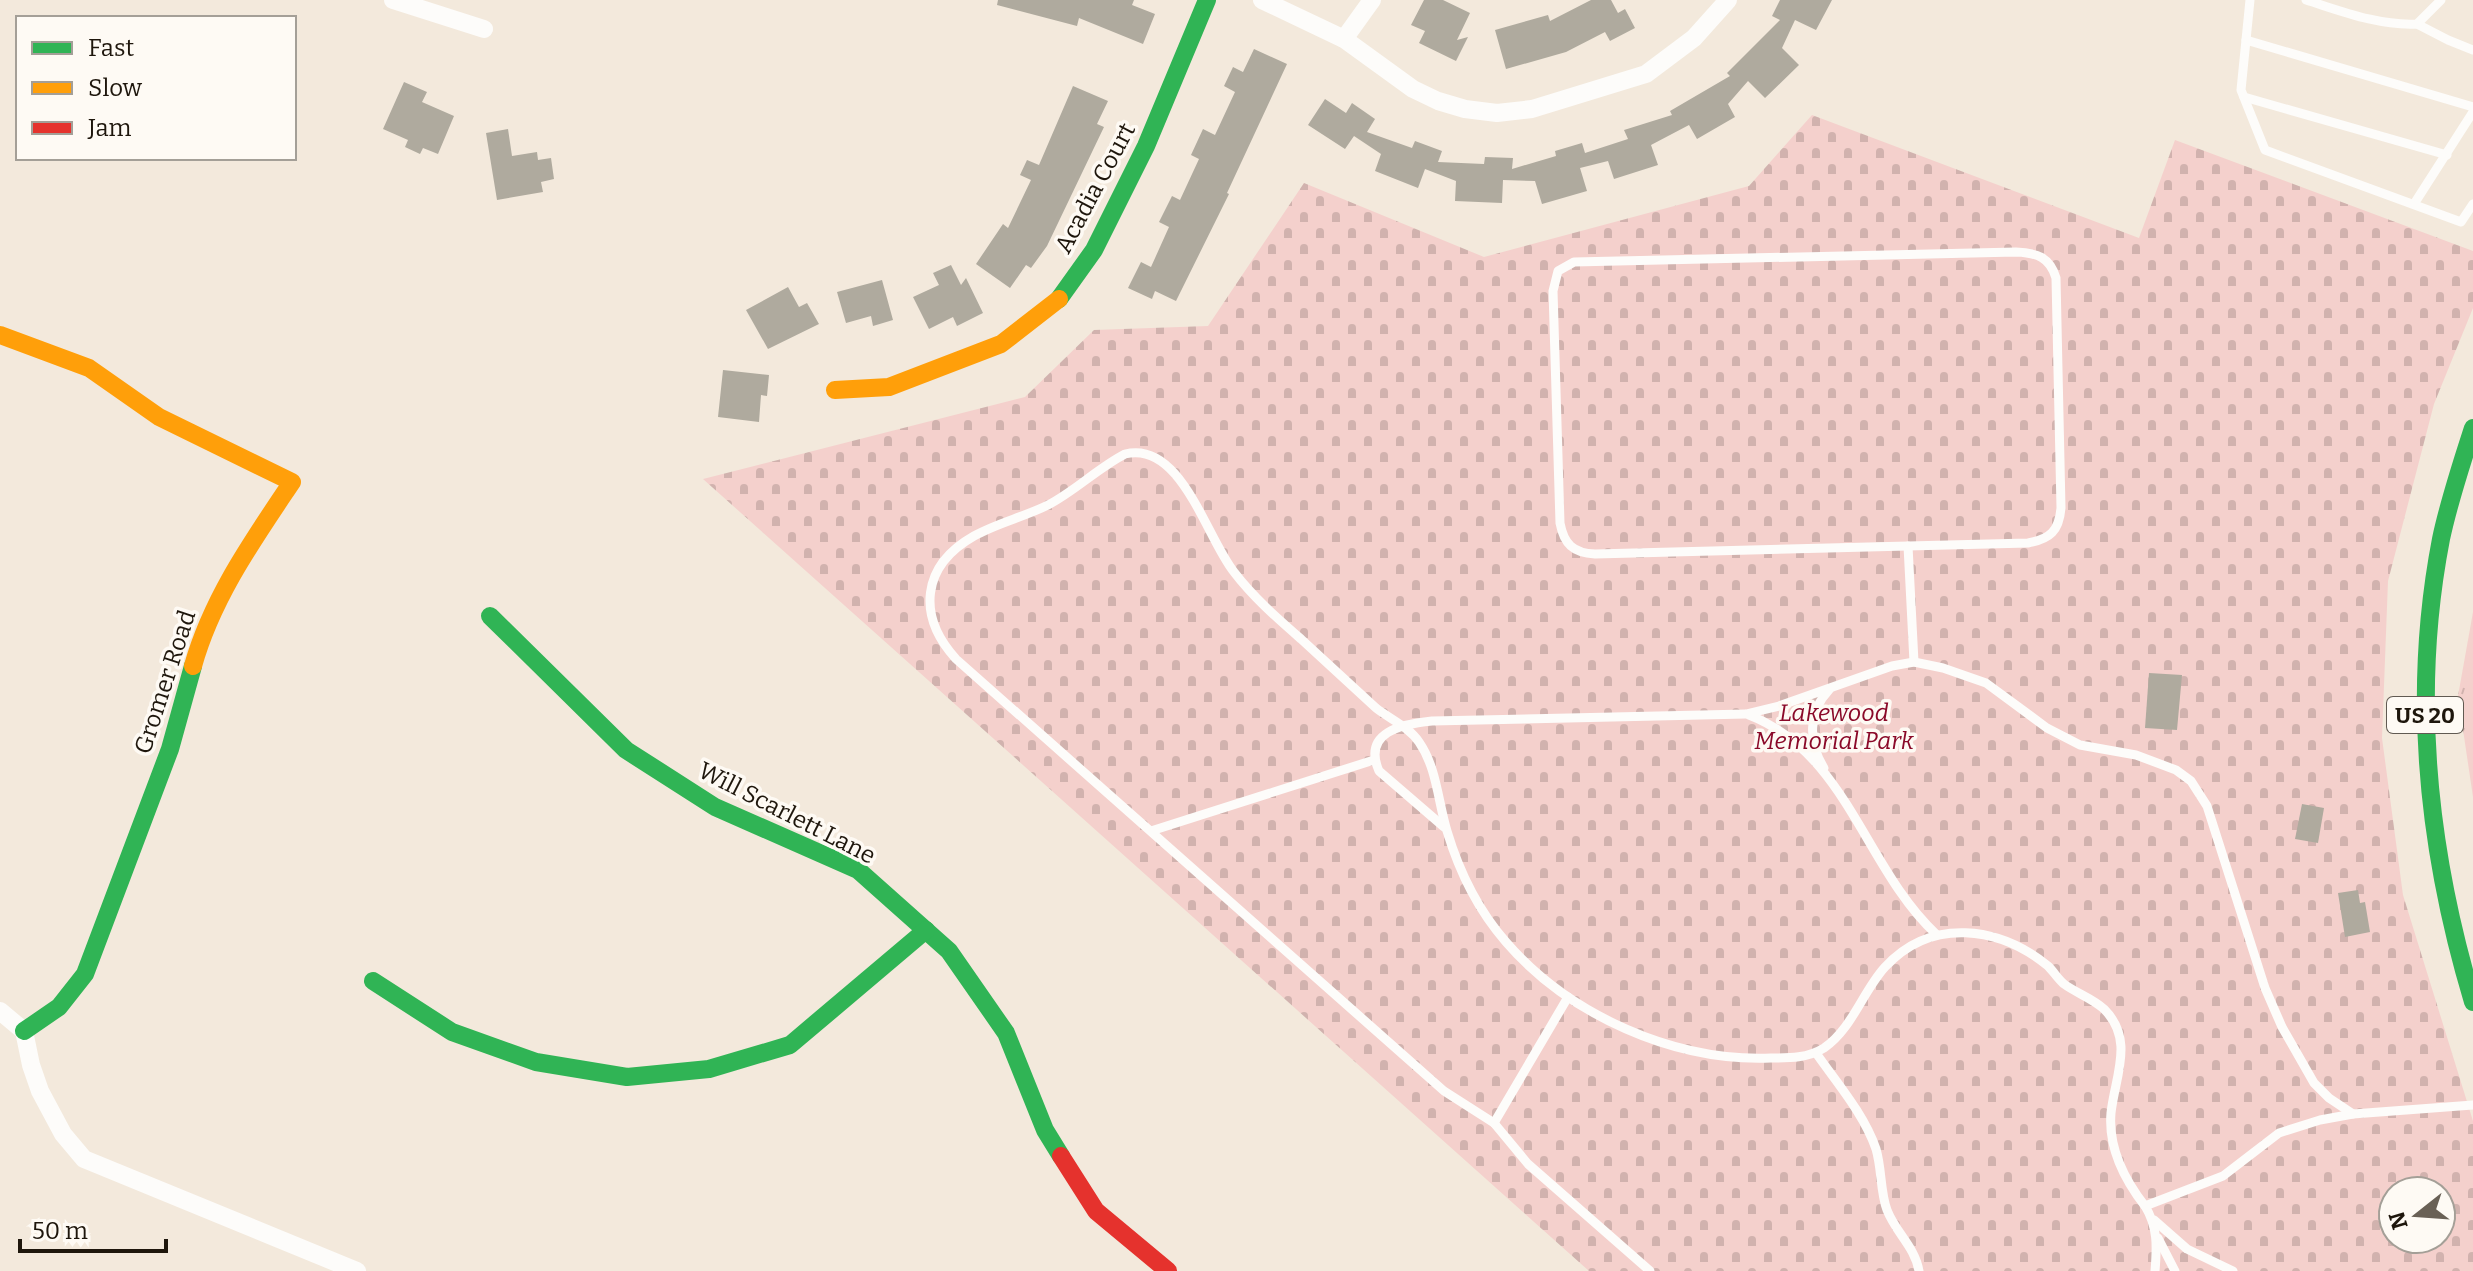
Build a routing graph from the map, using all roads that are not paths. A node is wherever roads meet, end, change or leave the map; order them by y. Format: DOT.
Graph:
graph roads {
  1 [pos="393,0"];
  2 [pos="1207,0"];
  3 [pos="1262,0"];
  4 [pos="1372,0"];
  5 [pos="1728,0"];
  6 [pos="2250,0"];
  7 [pos="2306,0"];
  8 [pos="2441,0"];
  9 [pos="2417,24"];
  10 [pos="484,29"];
  11 [pos="1344,39"];
  12 [pos="2246,40"];
  13 [pos="2473,50"];
  14 [pos="2244,97"];
  15 [pos="2473,109"];
  16 [pos="2447,155"];
  17 [pos="2414,204"];
  18 [pos="2473,204"];
  19 [pos="0,335"];
  20 [pos="835,390"];
  21 [pos="2473,428"];
  22 [pos="1908,546"];
  23 [pos="490,616"];
  24 [pos="1914,662"];
  25 [pos="1830,688"];
  26 [pos="1746,714"];
  27 [pos="1400,726"];
  28 [pos="1374,760"];
  29 [pos="1833,780"];
  30 [pos="1446,829"];
  31 [pos="1151,831"];
  32 [pos="926,930"];
  33 [pos="1936,934"];
  34 [pos="373,981"];
  35 [pos="1568,997"];
  36 [pos="2473,1002"];
  37 [pos="0,1011"];
  38 [pos="24,1031"];
  39 [pos="1816,1053"];
  40 [pos="2473,1105"];
  41 [pos="2353,1114"];
  42 [pos="1494,1123"];
  43 [pos="2145,1206"];
  44 [pos="2154,1220"];
  45 [pos="2156,1235"];
  46 [pos="357,1271"];
  47 [pos="1168,1271"];
  48 [pos="1650,1271"];
  49 [pos="1919,1271"];
  50 [pos="2155,1271"];
  51 [pos="2175,1271"];
  52 [pos="2233,1271"];
  1 -- 10 [label="street"];
  2 -- 20 [label="main road, Acadia Court"];
  3 -- 11 [label="street"];
  4 -- 11 [label="street"];
  5 -- 11 [label="street"];
  6 -- 12 [label="lane"];
  7 -- 9 [label="lane"];
  8 -- 9 [label="lane"];
  9 -- 13 [label="lane"];
  12 -- 14 [label="lane"];
  12 -- 15 [label="lane"];
  14 -- 16 [label="lane"];
  14 -- 17 [label="lane"];
  15 -- 16 [label="lane"];
  16 -- 17 [label="lane"];
  17 -- 18 [label="lane"];
  19 -- 38 [label="main road, Gromer Road"];
  21 -- 36 [label="main road, US 20"];
  22 -- 22 [label="lane"];
  22 -- 24 [label="lane"];
  23 -- 32 [label="main road, Will Scarlett Lane"];
  24 -- 25 [label="lane"];
  24 -- 41 [label="lane"];
  25 -- 26 [label="lane"];
  25 -- 29 [label="lane"];
  26 -- 27 [label="lane"];
  26 -- 29 [label="lane"];
  27 -- 28 [label="lane"];
  27 -- 30 [label="lane"];
  27 -- 31 [label="lane"];
  28 -- 30 [label="lane"];
  28 -- 31 [label="lane"];
  29 -- 33 [label="lane"];
  30 -- 35 [label="lane"];
  31 -- 42 [label="lane"];
  32 -- 34 [label="main road"];
  32 -- 47 [label="main road, Will Scarlett Lane"];
  33 -- 39 [label="lane"];
  33 -- 43 [label="lane"];
  35 -- 39 [label="lane"];
  35 -- 42 [label="lane"];
  37 -- 38 [label="street"];
  38 -- 46 [label="street"];
  39 -- 49 [label="lane"];
  40 -- 41 [label="lane"];
  41 -- 43 [label="lane"];
  42 -- 48 [label="lane"];
  43 -- 44 [label="lane"];
  44 -- 45 [label="lane"];
  44 -- 52 [label="lane"];
  45 -- 50 [label="lane"];
  45 -- 51 [label="lane"];
}
